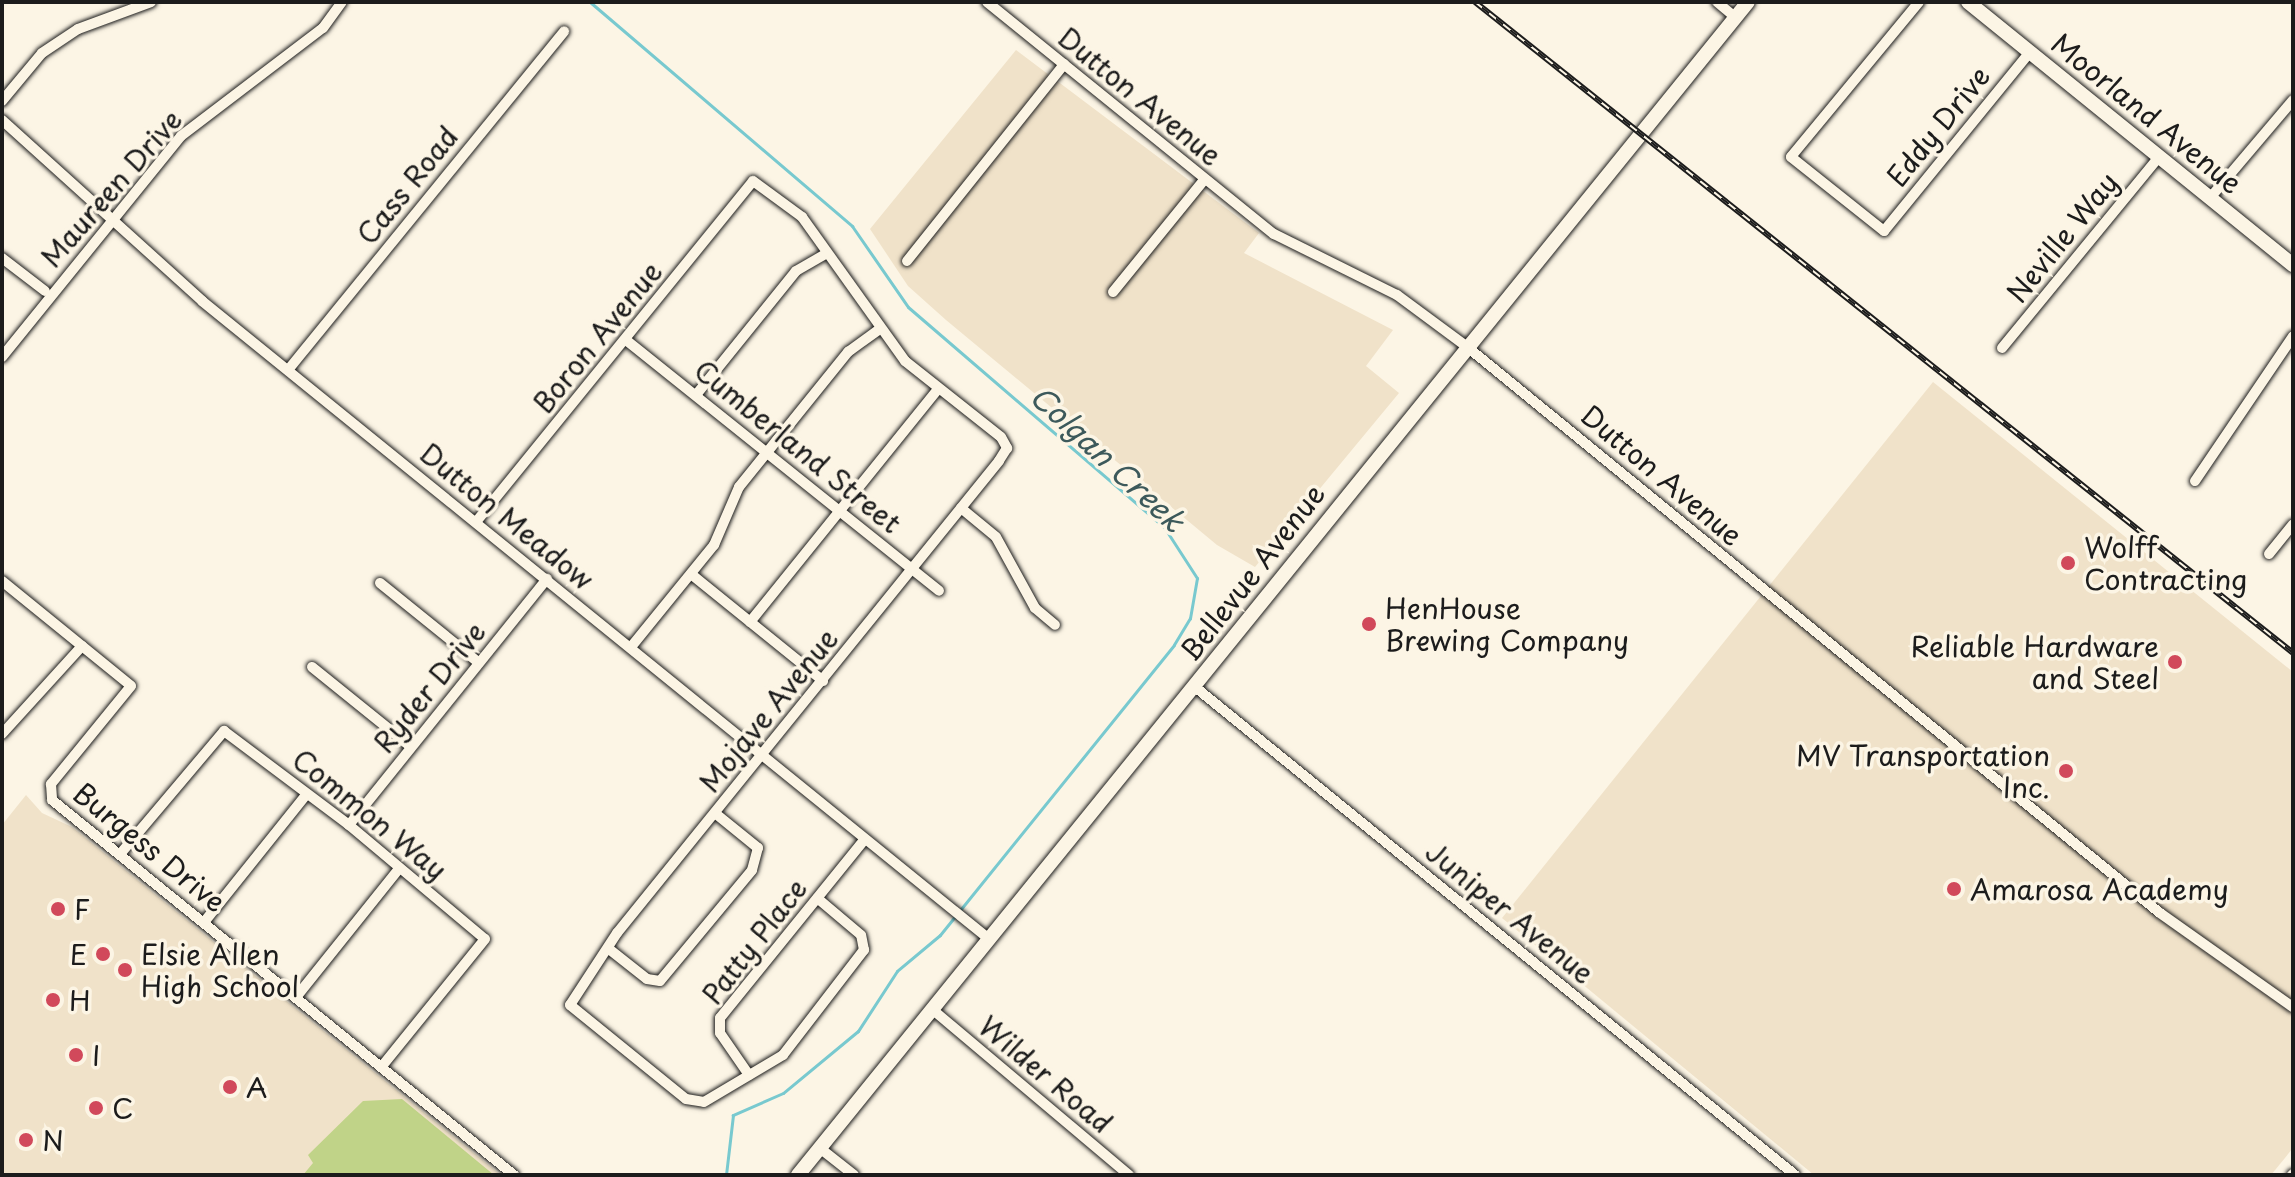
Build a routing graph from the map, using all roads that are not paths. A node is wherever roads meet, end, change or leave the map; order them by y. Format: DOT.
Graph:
graph roads {
  1 [pos="151,2"];
  2 [pos="342,2"];
  3 [pos="987,2"];
  4 [pos="1717,2"];
  5 [pos="1748,2"];
  6 [pos="1919,2"];
  7 [pos="1968,2"];
  8 [pos="1736,18"];
  9 [pos="564,31"];
  10 [pos="2030,52"];
  11 [pos="1064,64"];
  12 [pos="2293,100"];
  13 [pos="2,101"];
  14 [pos="2,120"];
  15 [pos="2159,157"];
  16 [pos="1204,180"];
  17 [pos="2210,198"];
  18 [pos="113,219"];
  19 [pos="826,254"];
  20 [pos="3,261"];
  21 [pos="907,261"];
  22 [pos="2293,265"];
  23 [pos="45,291"];
  24 [pos="1113,292"];
  25 [pos="877,331"];
  26 [pos="2293,336"];
  27 [pos="626,340"];
  28 [pos="1466,346"];
  29 [pos="2002,348"];
  30 [pos="2,357"];
  31 [pos="288,370"];
  32 [pos="938,389"];
  33 [pos="696,395"];
  34 [pos="768,452"];
  35 [pos="2195,481"];
  36 [pos="961,508"];
  37 [pos="840,510"];
  38 [pos="476,522"];
  39 [pos="2293,524"];
  40 [pos="2269,554"];
  41 [pos="911,568"];
  42 [pos="691,574"];
  43 [pos="547,579"];
  44 [pos="2,581"];
  45 [pos="380,583"];
  46 [pos="939,591"];
  47 [pos="750,622"];
  48 [pos="1055,625"];
  49 [pos="82,646"];
  50 [pos="631,647"];
  51 [pos="479,663"];
  52 [pos="312,667"];
  53 [pos="823,681"];
  54 [pos="1195,687"];
  55 [pos="2,734"];
  56 [pos="411,747"];
  57 [pos="763,753"];
  58 [pos="306,795"];
  59 [pos="715,813"];
  60 [pos="349,825"];
  61 [pos="865,839"];
  62 [pos="121,853"];
  63 [pos="398,870"];
  64 [pos="817,898"];
  65 [pos="205,921"];
  66 [pos="989,939"];
  67 [pos="609,949"];
  68 [pos="297,996"];
  69 [pos="2293,1007"];
  70 [pos="933,1010"];
  71 [pos="383,1065"];
  72 [pos="749,1075"];
  73 [pos="821,1149"];
  74 [pos="514,1175"];
  75 [pos="798,1175"];
  76 [pos="854,1175"];
  77 [pos="1129,1175"];
  78 [pos="1795,1175"];
  1 -- 13 [label="street"];
  2 -- 18 [label="street, Maureen Drive"];
  3 -- 11 [label="street, Dutton Avenue"];
  4 -- 8 [label="street"];
  5 -- 8 [label="street, Bellevue Avenue"];
  6 -- 10 [label="street, Eddy Drive"];
  7 -- 10 [label="street, Moorland Avenue"];
  8 -- 28 [label="street, Bellevue Avenue"];
  9 -- 31 [label="street, Cass Road"];
  10 -- 15 [label="street, Moorland Avenue"];
  11 -- 16 [label="street, Dutton Avenue"];
  11 -- 21 [label="street"];
  12 -- 17 [label="street"];
  14 -- 18 [label="street, Dutton Meadow"];
  15 -- 17 [label="street, Moorland Avenue"];
  15 -- 29 [label="street, Neville Way"];
  16 -- 24 [label="street"];
  16 -- 28 [label="street, Dutton Avenue"];
  17 -- 22 [label="street, Moorland Avenue"];
  18 -- 30 [label="street, Maureen Drive"];
  18 -- 31 [label="street, Dutton Meadow"];
  19 -- 25 [label="street"];
  19 -- 27 [label="street, Boron Avenue"];
  19 -- 33 [label="street"];
  20 -- 23 [label="street"];
  25 -- 32 [label="street"];
  25 -- 34 [label="street"];
  26 -- 35 [label="street"];
  27 -- 33 [label="street, Cumberland Street"];
  27 -- 38 [label="street, Boron Avenue"];
  28 -- 54 [label="street, Bellevue Avenue"];
  28 -- 69 [label="street, Dutton Avenue"];
  31 -- 38 [label="street, Dutton Meadow"];
  32 -- 36 [label="street, Mojave Avenue"];
  32 -- 37 [label="street"];
  33 -- 34 [label="street, Cumberland Street"];
  34 -- 37 [label="street, Cumberland Street"];
  34 -- 42 [label="street"];
  36 -- 41 [label="street, Mojave Avenue"];
  36 -- 48 [label="street"];
  37 -- 41 [label="street, Cumberland Street"];
  37 -- 47 [label="street"];
  38 -- 43 [label="street, Dutton Meadow"];
  39 -- 40 [label="street"];
  41 -- 46 [label="street, Cumberland Street"];
  41 -- 53 [label="street, Mojave Avenue"];
  42 -- 47 [label="street"];
  42 -- 50 [label="street"];
  43 -- 50 [label="street, Dutton Meadow"];
  43 -- 51 [label="street, Ryder Drive"];
  44 -- 49 [label="street"];
  45 -- 51 [label="street"];
  47 -- 53 [label="street"];
  49 -- 55 [label="street"];
  49 -- 62 [label="street, Burgess Drive"];
  50 -- 57 [label="street, Dutton Meadow"];
  51 -- 56 [label="street, Ryder Drive"];
  52 -- 56 [label="street"];
  53 -- 57 [label="street, Mojave Avenue"];
  54 -- 66 [label="street, Bellevue Avenue"];
  54 -- 78 [label="street, Juniper Avenue"];
  56 -- 60 [label="street, Ryder Drive"];
  57 -- 59 [label="street, Mojave Avenue"];
  57 -- 61 [label="street, Dutton Meadow"];
  58 -- 60 [label="street, Common Way"];
  58 -- 62 [label="street, Common Way"];
  58 -- 65 [label="street"];
  59 -- 67 [label="street, Mojave Avenue"];
  59 -- 67 [label="street"];
  60 -- 63 [label="street, Common Way"];
  61 -- 64 [label="street, Patty Place"];
  61 -- 66 [label="street, Dutton Meadow"];
  62 -- 65 [label="street, Burgess Drive"];
  63 -- 68 [label="street"];
  63 -- 71 [label="street, Common Way"];
  64 -- 72 [label="street, Patty Place"];
  64 -- 72 [label="street"];
  65 -- 68 [label="street, Burgess Drive"];
  66 -- 70 [label="street, Bellevue Avenue"];
  67 -- 72 [label="street, Mojave Avenue"];
  68 -- 71 [label="street, Burgess Drive"];
  70 -- 73 [label="street, Bellevue Avenue"];
  70 -- 77 [label="street, Wilder Road"];
  71 -- 74 [label="street, Burgess Drive"];
  73 -- 75 [label="street, Bellevue Avenue"];
  73 -- 76 [label="street"];
}
